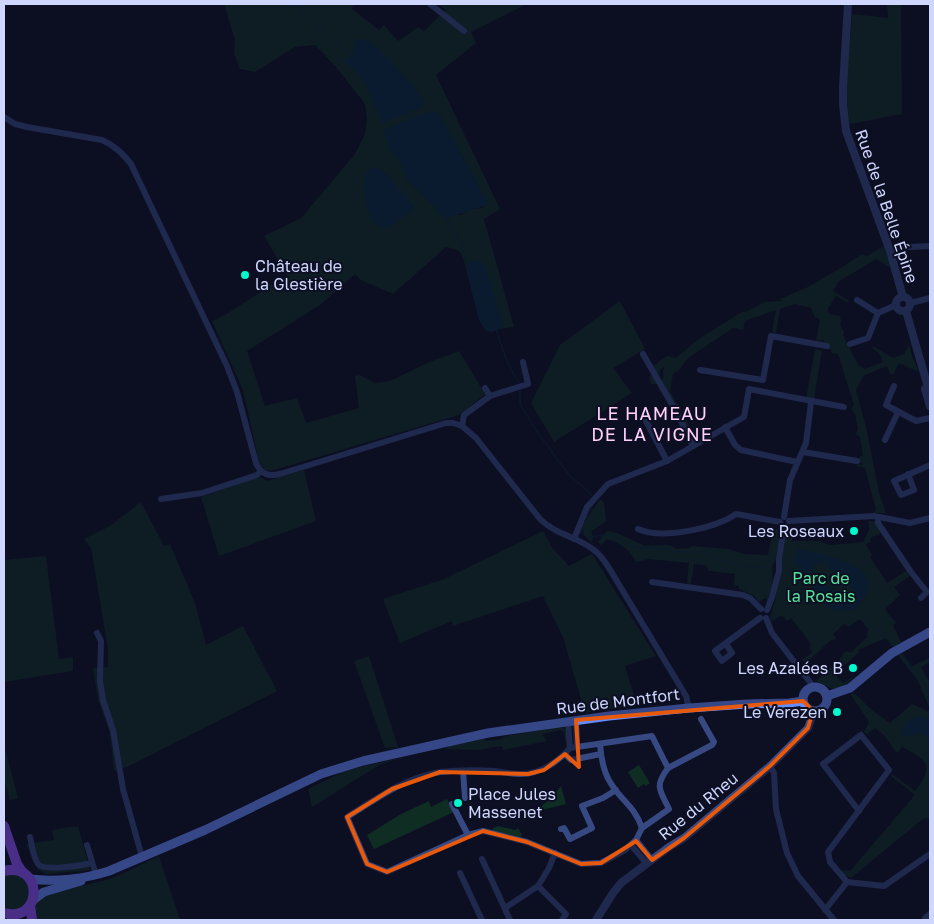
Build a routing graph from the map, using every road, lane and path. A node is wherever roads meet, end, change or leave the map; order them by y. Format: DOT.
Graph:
graph roads {
  1 [pos="430,4"];
  2 [pos="848,4"];
  3 [pos="464,31"];
  4 [pos="4,117"];
  5 [pos="930,246"];
  6 [pos="889,248"];
  7 [pos="903,297"];
  8 [pos="930,298"];
  9 [pos="857,300"];
  10 [pos="910,303"];
  11 [pos="896,305"];
  12 [pos="906,311"];
  13 [pos="878,313"];
  14 [pos="912,334"];
  15 [pos="850,344"];
  16 [pos="827,346"];
  17 [pos="643,354"];
  18 [pos="523,362"];
  19 [pos="700,370"];
  20 [pos="751,378"];
  21 [pos="763,380"];
  22 [pos="894,386"];
  23 [pos="485,388"];
  24 [pos="749,389"];
  25 [pos="761,392"];
  26 [pos="930,394"];
  27 [pos="490,396"];
  28 [pos="811,402"];
  29 [pos="930,406"];
  30 [pos="844,407"];
  31 [pos="898,412"];
  32 [pos="647,416"];
  33 [pos="930,418"];
  34 [pos="462,426"];
  35 [pos="725,427"];
  36 [pos="885,440"];
  37 [pos="692,446"];
  38 [pos="803,452"];
  39 [pos="666,461"];
  40 [pos="857,461"];
  41 [pos="797,462"];
  42 [pos="930,464"];
  43 [pos="261,471"];
  44 [pos="908,474"];
  45 [pos="161,499"];
  46 [pos="878,516"];
  47 [pos="930,518"];
  48 [pos="784,522"];
  49 [pos="638,528"];
  50 [pos="574,539"];
  51 [pos="652,582"];
  52 [pos="921,598"];
  53 [pos="764,609"];
  54 [pos="763,618"];
  55 [pos="930,632"];
  56 [pos="97,633"];
  57 [pos="726,644"];
  58 [pos="813,686"];
  59 [pos="827,696"];
  60 [pos="803,701"];
  61 [pos="689,708"];
  62 [pos="813,711"];
  63 [pos="701,718"];
  64 [pos="572,721"];
  65 [pos="600,744"];
  66 [pos="578,746"];
  67 [pos="570,748"];
  68 [pos="565,754"];
  69 [pos="601,754"];
  70 [pos="770,766"];
  71 [pos="668,768"];
  72 [pos="464,771"];
  73 [pos="616,790"];
  74 [pos="465,798"];
  75 [pos="452,804"];
  76 [pos="859,811"];
  77 [pos="4,826"];
  78 [pos="642,828"];
  79 [pos="561,829"];
  80 [pos="468,835"];
  81 [pos="30,837"];
  82 [pos="633,843"];
  83 [pos="87,845"];
  84 [pos="555,853"];
  85 [pos="930,854"];
  86 [pos="142,857"];
  87 [pos="482,858"];
  88 [pos="649,862"];
  89 [pos="92,863"];
  90 [pos="4,871"];
  91 [pos="460,874"];
  92 [pos="95,875"];
  93 [pos="27,876"];
  94 [pos="847,882"];
  95 [pos="538,886"];
  96 [pos="32,902"];
  97 [pos="505,908"];
  98 [pos="825,910"];
  99 [pos="930,914"];
  100 [pos="11,916"];
  101 [pos="32,920"];
  102 [pos="482,920"];
  103 [pos="510,920"];
  104 [pos="562,920"];
  105 [pos="596,920"];
  106 [pos="834,920"];
  107 [pos="926,920"];
  1 -- 3 [label="street"];
  2 -- 6 [label="street, Rue de la Belle Épine"];
  4 -- 43 [label="street"];
  5 -- 6 [label="street"];
  6 -- 7 [label="street, Rue de la Belle Épine"];
  7 -- 10 [label="street"];
  7 -- 11 [label="street"];
  8 -- 10 [label="street"];
  9 -- 13 [label="street"];
  10 -- 12 [label="street"];
  11 -- 12 [label="street"];
  11 -- 13 [label="street"];
  12 -- 14 [label="street"];
  13 -- 15 [label="street"];
  14 -- 26 [label="street"];
  14 -- 29 [label="street"];
  16 -- 21 [label="street"];
  17 -- 37 [label="street"];
  18 -- 27 [label="street"];
  19 -- 20 [label="street"];
  20 -- 21 [label="street"];
  20 -- 24 [label="street"];
  21 -- 25 [label="street"];
  22 -- 31 [label="street"];
  23 -- 27 [label="street"];
  24 -- 25 [label="street"];
  24 -- 35 [label="street"];
  25 -- 28 [label="street"];
  27 -- 34 [label="street"];
  28 -- 30 [label="street"];
  28 -- 38 [label="street"];
  31 -- 33 [label="street"];
  31 -- 36 [label="street"];
  32 -- 39 [label="street"];
  34 -- 43 [label="street"];
  34 -- 50 [label="street"];
  35 -- 37 [label="street"];
  35 -- 41 [label="street"];
  37 -- 39 [label="street"];
  38 -- 40 [label="street"];
  38 -- 41 [label="street"];
  39 -- 50 [label="street"];
  41 -- 48 [label="street"];
  42 -- 44 [label="street"];
  43 -- 45 [label="street"];
  46 -- 47 [label="street"];
  46 -- 48 [label="street"];
  46 -- 52 [label="street"];
  48 -- 49 [label="street"];
  48 -- 53 [label="street"];
  50 -- 61 [label="street"];
  51 -- 53 [label="street"];
  53 -- 54 [label="street"];
  54 -- 57 [label="street"];
  54 -- 58 [label="street"];
  55 -- 59 [label="main road"];
  56 -- 86 [label="street"];
  58 -- 59 [label="main road"];
  58 -- 60 [label="main road"];
  59 -- 62 [label="main road"];
  60 -- 61 [label="main road, Rue de Montfort"];
  60 -- 62 [label="main road"];
  61 -- 64 [label="main road, Rue de Montfort"];
  62 -- 70 [label="street, Rue du Rheu"];
  63 -- 71 [label="street"];
  64 -- 66 [label="street"];
  64 -- 67 [label="street"];
  64 -- 86 [label="main road, Rue de Montfort"];
  65 -- 66 [label="street"];
  65 -- 69 [label="street"];
  65 -- 71 [label="street"];
  66 -- 67 [label="street"];
  67 -- 68 [label="street"];
  68 -- 69 [label="street"];
  68 -- 72 [label="street"];
  69 -- 73 [label="street"];
  70 -- 88 [label="street, Rue du Rheu"];
  70 -- 98 [label="street"];
  71 -- 78 [label="street"];
  72 -- 74 [label="street"];
  72 -- 80 [label="street"];
  73 -- 78 [label="street"];
  73 -- 79 [label="street"];
  75 -- 80 [label="street"];
  76 -- 76 [label="street"];
  76 -- 94 [label="street"];
  77 -- 93 [label="main road"];
  78 -- 82 [label="street"];
  80 -- 84 [label="street"];
  81 -- 89 [label="street"];
  82 -- 84 [label="street"];
  82 -- 88 [label="street"];
  83 -- 89 [label="street"];
  84 -- 95 [label="street"];
  85 -- 94 [label="street"];
  86 -- 92 [label="main road, Rue de Montfort"];
  87 -- 97 [label="street"];
  88 -- 105 [label="street, Rue du Rheu"];
  89 -- 92 [label="street"];
  90 -- 93 [label="main road"];
  91 -- 102 [label="street"];
  92 -- 93 [label="main road"];
  92 -- 96 [label="main road"];
  93 -- 96 [label="main road"];
  94 -- 98 [label="street"];
  95 -- 97 [label="street"];
  95 -- 104 [label="street"];
  96 -- 100 [label="main road"];
  96 -- 101 [label="main road"];
  97 -- 103 [label="street"];
  98 -- 106 [label="street"];
  99 -- 107 [label="street"];
}
